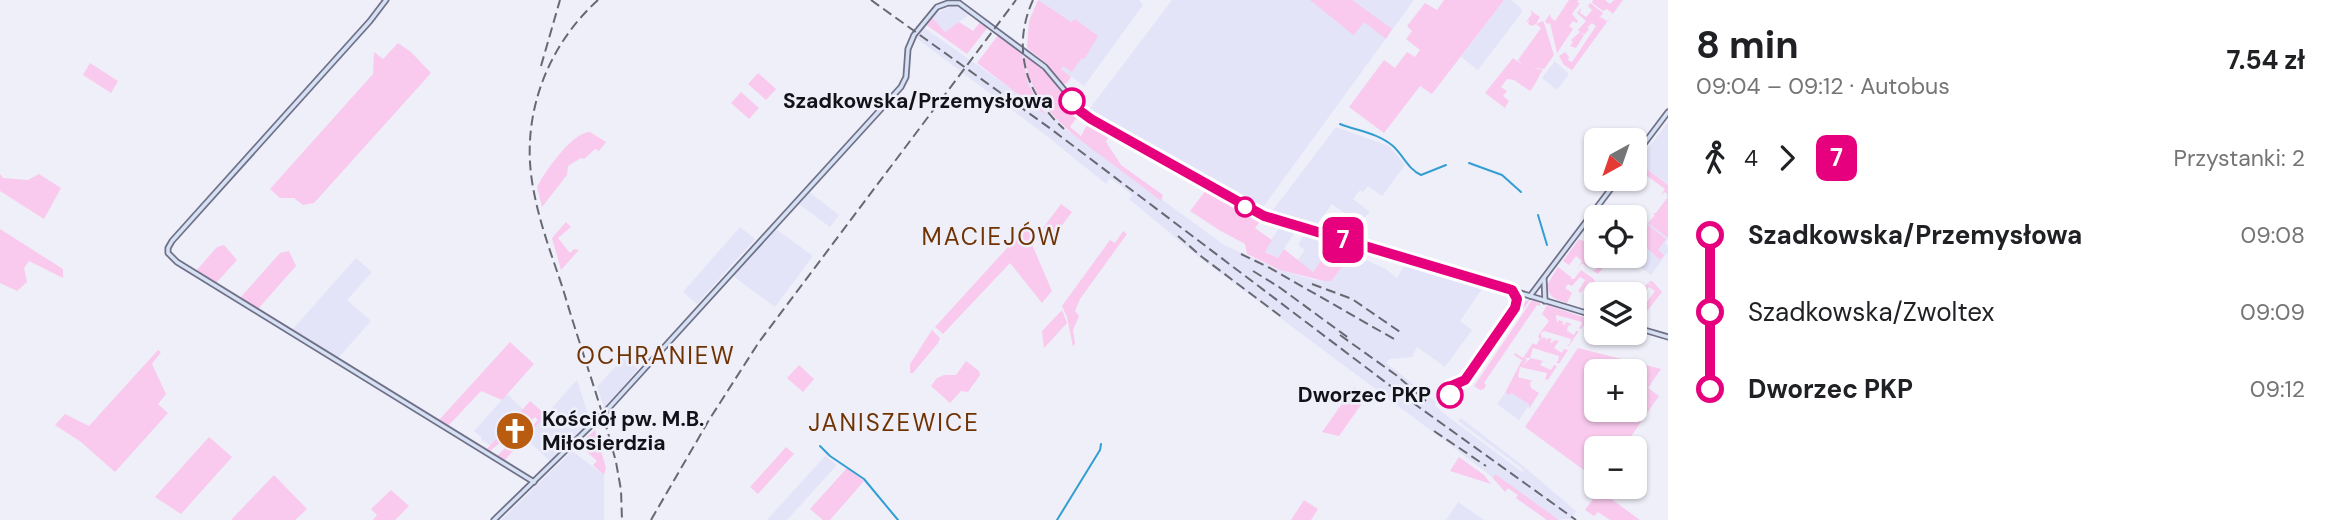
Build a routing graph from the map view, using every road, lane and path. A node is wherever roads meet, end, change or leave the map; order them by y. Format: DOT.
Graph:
graph roads {
  1 [pos="386,0"];
  2 [pos="1668,112"];
  3 [pos="1647,140"];
  4 [pos="1609,191"];
  5 [pos="1545,277"];
  6 [pos="1530,296"];
  7 [pos="1545,301"];
  8 [pos="1584,312"];
  9 [pos="1647,331"];
  10 [pos="1668,337"];
  11 [pos="534,482"];
  12 [pos="494,520"];
  1 -- 11 [label="street"];
  2 -- 3 [label="street"];
  4 -- 5 [label="street"];
  5 -- 6 [label="street"];
  5 -- 7 [label="street"];
  6 -- 7 [label="street"];
  6 -- 11 [label="street"];
  7 -- 8 [label="street"];
  9 -- 10 [label="street"];
  11 -- 12 [label="street"];
}
